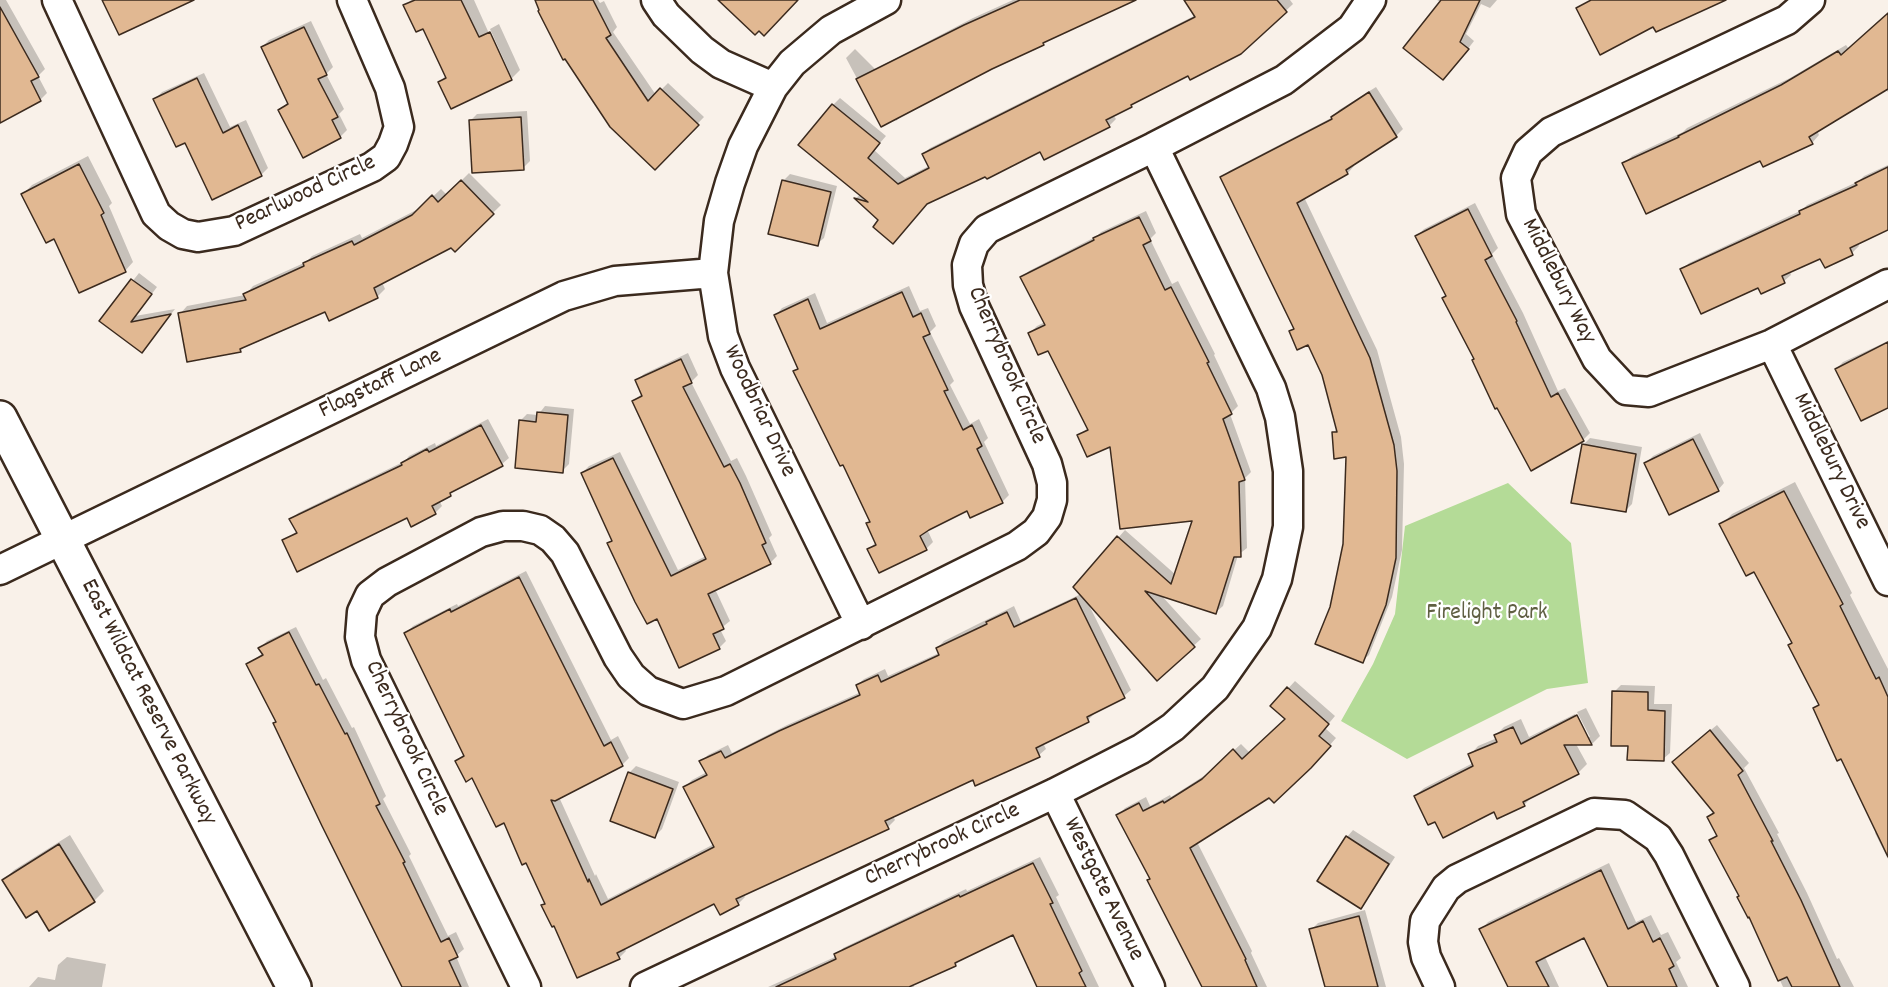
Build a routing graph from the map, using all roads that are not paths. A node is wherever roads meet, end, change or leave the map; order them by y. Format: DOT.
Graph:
graph roads {
  1 [pos="57,0"];
  2 [pos="352,0"];
  3 [pos="656,0"];
  4 [pos="886,0"];
  5 [pos="1371,0"];
  6 [pos="1810,0"];
  7 [pos="773,87"];
  8 [pos="1154,147"];
  9 [pos="713,273"];
  10 [pos="1888,284"];
  11 [pos="1772,344"];
  12 [pos="0,418"];
  13 [pos="62,540"];
  14 [pos="0,570"];
  15 [pos="1888,581"];
  16 [pos="861,625"];
  17 [pos="1055,794"];
  18 [pos="294,987"];
  19 [pos="526,987"];
  20 [pos="645,987"];
  21 [pos="1149,987"];
  22 [pos="1440,987"];
  23 [pos="1735,987"];
  1 -- 2 [label="street, Pearlwood Circle"];
  3 -- 7 [label="street"];
  4 -- 7 [label="street, Woodbriar Drive"];
  5 -- 8 [label="street"];
  6 -- 11 [label="street, Middlebury Way"];
  7 -- 9 [label="street, Woodbriar Drive"];
  8 -- 16 [label="street, Cherrybrook Circle"];
  8 -- 17 [label="street, Cherrybrook Circle"];
  9 -- 13 [label="street, Flagstaff Lane"];
  9 -- 16 [label="street, Woodbriar Drive"];
  10 -- 11 [label="street, Middlebury Way"];
  11 -- 15 [label="street, Middlebury Drive"];
  12 -- 13 [label="main road, East Wildcat Reserve Parkway"];
  13 -- 14 [label="street, Flagstaff Lane"];
  13 -- 18 [label="main road, East Wildcat Reserve Parkway"];
  16 -- 19 [label="street, Cherrybrook Circle"];
  17 -- 20 [label="street, Cherrybrook Circle"];
  17 -- 21 [label="street, Westgate Avenue"];
  22 -- 23 [label="street"];
}
